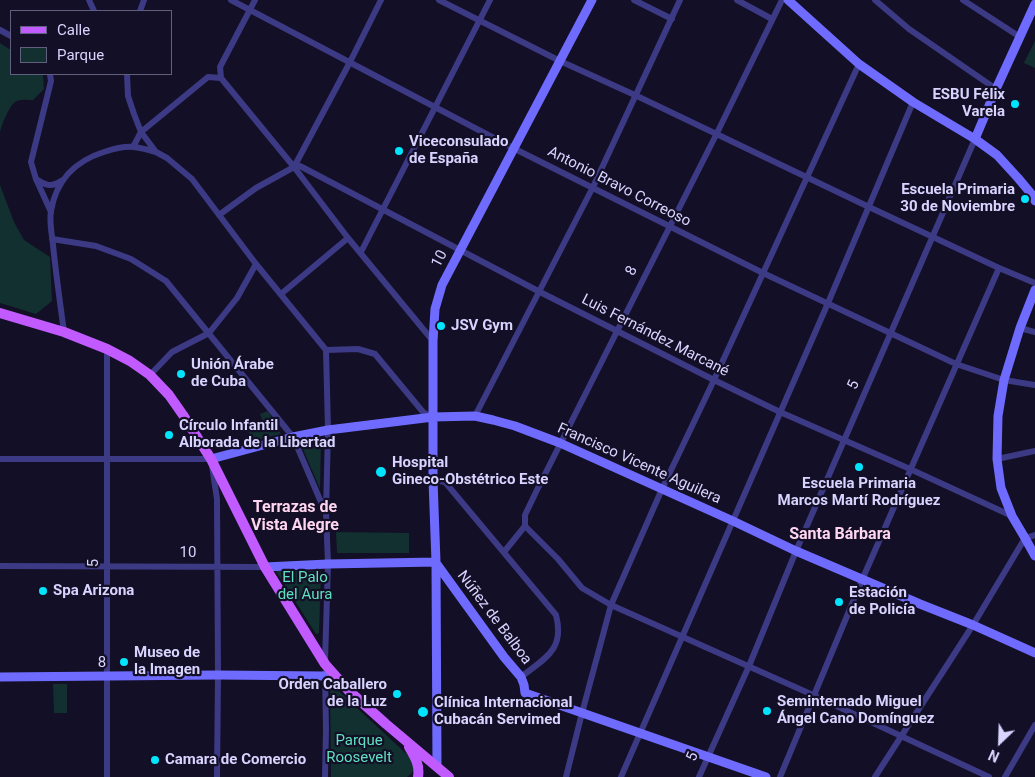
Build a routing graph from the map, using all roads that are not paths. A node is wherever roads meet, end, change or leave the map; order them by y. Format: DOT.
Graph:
graph roads {
  1 [pos="231,0"];
  2 [pos="255,0"];
  3 [pos="381,0"];
  4 [pos="439,0"];
  5 [pos="490,0"];
  6 [pos="592,0"];
  7 [pos="634,0"];
  8 [pos="680,0"];
  9 [pos="737,0"];
  10 [pos="782,0"];
  11 [pos="788,0"];
  12 [pos="875,0"];
  13 [pos="963,0"];
  14 [pos="1035,4"];
  15 [pos="250,10"];
  16 [pos="672,19"];
  17 [pos="772,19"];
  18 [pos="480,21"];
  19 [pos="1020,37"];
  20 [pos="350,62"];
  21 [pos="560,62"];
  22 [pos="859,64"];
  23 [pos="50,75"];
  24 [pos="127,75"];
  25 [pos="221,78"];
  26 [pos="996,89"];
  27 [pos="637,96"];
  28 [pos="913,102"];
  29 [pos="435,106"];
  30 [pos="141,132"];
  31 [pos="717,134"];
  32 [pos="975,139"];
  33 [pos="133,147"];
  34 [pos="513,148"];
  35 [pos="156,152"];
  36 [pos="294,167"];
  37 [pos="808,177"];
  38 [pos="36,180"];
  39 [pos="62,181"];
  40 [pos="593,188"];
  41 [pos="1035,201"];
  42 [pos="869,207"];
  43 [pos="382,210"];
  44 [pos="50,212"];
  45 [pos="219,215"];
  46 [pos="670,227"];
  47 [pos="934,237"];
  48 [pos="348,238"];
  49 [pos="52,239"];
  50 [pos="460,250"];
  51 [pos="360,252"];
  52 [pos="256,264"];
  53 [pos="999,268"];
  54 [pos="763,273"];
  55 [pos="1035,283"];
  56 [pos="1035,290"];
  57 [pos="540,292"];
  58 [pos="281,294"];
  59 [pos="828,303"];
  60 [pos="0,313"];
  61 [pos="1020,328"];
  62 [pos="64,332"];
  63 [pos="617,332"];
  64 [pos="1035,332"];
  65 [pos="209,333"];
  66 [pos="891,334"];
  67 [pos="434,341"];
  68 [pos="107,349"];
  69 [pos="326,350"];
  70 [pos="956,364"];
  71 [pos="150,375"];
  72 [pos="714,380"];
  73 [pos="1004,380"];
  74 [pos="1035,385"];
  75 [pos="780,412"];
  76 [pos="475,416"];
  77 [pos="433,417"];
  78 [pos="328,430"];
  79 [pos="293,437"];
  80 [pos="844,441"];
  81 [pos="560,443"];
  82 [pos="1035,451"];
  83 [pos="0,459"];
  84 [pos="107,459"];
  85 [pos="211,459"];
  86 [pos="998,459"];
  87 [pos="910,469"];
  88 [pos="433,480"];
  89 [pos="662,489"];
  90 [pos="326,513"];
  91 [pos="1012,516"];
  92 [pos="733,521"];
  93 [pos="525,526"];
  94 [pos="1035,535"];
  95 [pos="1026,538"];
  96 [pos="796,551"];
  97 [pos="504,552"];
  98 [pos="1035,556"];
  99 [pos="436,562"];
  100 [pos="328,564"];
  101 [pos="0,566"];
  102 [pos="107,566"];
  103 [pos="265,566"];
  104 [pos="217,567"];
  105 [pos="862,580"];
  106 [pos="611,605"];
  107 [pos="973,625"];
  108 [pos="683,636"];
  109 [pos="1035,653"];
  110 [pos="325,664"];
  111 [pos="749,666"];
  112 [pos="218,675"];
  113 [pos="325,676"];
  114 [pos="0,677"];
  115 [pos="107,677"];
  116 [pos="521,677"];
  117 [pos="813,695"];
  118 [pos="582,713"];
  119 [pos="1035,725"];
  120 [pos="641,734"];
  121 [pos="401,736"];
  122 [pos="901,736"];
  123 [pos="707,757"];
  124 [pos="437,767"];
  125 [pos="107,777"];
  126 [pos="217,777"];
  127 [pos="325,777"];
  128 [pos="418,777"];
  129 [pos="449,777"];
  130 [pos="566,777"];
  131 [pos="622,777"];
  132 [pos="699,777"];
  133 [pos="766,777"];
  134 [pos="780,777"];
  135 [pos="876,777"];
  136 [pos="990,777"];
  137 [pos="1005,777"];
  1 -- 15 [label="street, Antonio Bravo Correoso"];
  2 -- 15 [label="street"];
  3 -- 20 [label="street"];
  4 -- 18 [label="street"];
  5 -- 18 [label="street"];
  6 -- 21 [label="main road, 10"];
  7 -- 16 [label="street"];
  8 -- 16 [label="street"];
  9 -- 17 [label="street"];
  10 -- 17 [label="street, 8"];
  11 -- 22 [label="main road"];
  12 -- 26 [label="street"];
  13 -- 19 [label="street"];
  14 -- 19 [label="main road, 5"];
  15 -- 20 [label="street, Antonio Bravo Correoso"];
  15 -- 25 [label="street"];
  16 -- 27 [label="street"];
  17 -- 31 [label="street, 8"];
  18 -- 21 [label="street"];
  18 -- 29 [label="street"];
  19 -- 26 [label="main road, 5"];
  20 -- 29 [label="street, Antonio Bravo Correoso"];
  20 -- 36 [label="street"];
  21 -- 27 [label="street"];
  21 -- 34 [label="main road, 10"];
  22 -- 28 [label="main road"];
  22 -- 37 [label="street"];
  23 -- 38 [label="street"];
  24 -- 30 [label="street"];
  25 -- 30 [label="street"];
  25 -- 36 [label="street"];
  26 -- 32 [label="main road, 5"];
  27 -- 31 [label="street"];
  27 -- 40 [label="street"];
  28 -- 32 [label="main road"];
  28 -- 42 [label="street"];
  29 -- 34 [label="street, Antonio Bravo Correoso"];
  29 -- 43 [label="street"];
  30 -- 33 [label="street"];
  30 -- 35 [label="street"];
  31 -- 37 [label="street"];
  31 -- 46 [label="street, 8"];
  32 -- 41 [label="main road"];
  32 -- 47 [label="street, 5"];
  33 -- 35 [label="street"];
  33 -- 39 [label="street"];
  34 -- 40 [label="street, Antonio Bravo Correoso"];
  34 -- 50 [label="main road, 10"];
  35 -- 45 [label="street"];
  36 -- 43 [label="street, Luis Fernández Marcané"];
  36 -- 45 [label="street"];
  36 -- 48 [label="street"];
  37 -- 42 [label="street"];
  37 -- 54 [label="street"];
  38 -- 39 [label="street"];
  38 -- 44 [label="street"];
  39 -- 44 [label="street"];
  40 -- 46 [label="street, Antonio Bravo Correoso"];
  40 -- 57 [label="street"];
  42 -- 47 [label="street"];
  42 -- 59 [label="street"];
  43 -- 50 [label="street, Luis Fernández Marcané"];
  43 -- 51 [label="street"];
  44 -- 49 [label="street"];
  45 -- 52 [label="street"];
  46 -- 54 [label="street, Antonio Bravo Correoso"];
  46 -- 63 [label="street, 8"];
  47 -- 53 [label="street"];
  47 -- 66 [label="street, 5"];
  48 -- 51 [label="street"];
  48 -- 58 [label="street"];
  49 -- 62 [label="street"];
  49 -- 65 [label="street"];
  50 -- 57 [label="street, Luis Fernández Marcané"];
  50 -- 67 [label="main road, 10"];
  51 -- 67 [label="street"];
  52 -- 58 [label="street"];
  52 -- 65 [label="street"];
  53 -- 55 [label="street"];
  53 -- 70 [label="street"];
  54 -- 59 [label="street, Antonio Bravo Correoso"];
  54 -- 72 [label="street"];
  56 -- 61 [label="main road"];
  57 -- 63 [label="street, Luis Fernández Marcané"];
  57 -- 76 [label="street"];
  58 -- 69 [label="street"];
  59 -- 66 [label="street, Antonio Bravo Correoso"];
  59 -- 75 [label="street"];
  60 -- 62 [label="main road"];
  61 -- 64 [label="street"];
  61 -- 73 [label="main road"];
  62 -- 68 [label="main road"];
  63 -- 72 [label="street, Luis Fernández Marcané"];
  63 -- 81 [label="street, 8"];
  65 -- 71 [label="street"];
  65 -- 79 [label="street"];
  66 -- 70 [label="street, Antonio Bravo Correoso"];
  66 -- 80 [label="street, 5"];
  67 -- 77 [label="main road, 10"];
  68 -- 71 [label="main road"];
  68 -- 84 [label="street, 5"];
  69 -- 77 [label="street"];
  69 -- 78 [label="street"];
  70 -- 73 [label="street, Antonio Bravo Correoso"];
  70 -- 87 [label="street"];
  71 -- 85 [label="main road"];
  72 -- 75 [label="street, Luis Fernández Marcané"];
  72 -- 89 [label="street"];
  73 -- 74 [label="street, Antonio Bravo Correoso"];
  73 -- 86 [label="main road"];
  75 -- 80 [label="street, Luis Fernández Marcané"];
  75 -- 92 [label="street"];
  76 -- 77 [label="main road, Francisco Vicente Aguilera"];
  76 -- 81 [label="main road, Francisco Vicente Aguilera"];
  77 -- 78 [label="main road, Francisco Vicente Aguilera"];
  77 -- 88 [label="main road, 10"];
  78 -- 79 [label="main road, Francisco Vicente Aguilera"];
  78 -- 90 [label="street"];
  79 -- 85 [label="main road, Francisco Vicente Aguilera"];
  79 -- 90 [label="street"];
  80 -- 87 [label="street, Luis Fernández Marcané"];
  80 -- 96 [label="street, 5"];
  81 -- 89 [label="main road, Francisco Vicente Aguilera"];
  81 -- 93 [label="street, 8"];
  82 -- 86 [label="street"];
  83 -- 84 [label="street"];
  84 -- 85 [label="street"];
  84 -- 102 [label="street, 5"];
  85 -- 103 [label="main road"];
  85 -- 104 [label="street"];
  86 -- 91 [label="main road"];
  87 -- 91 [label="street, Luis Fernández Marcané"];
  87 -- 105 [label="street"];
  88 -- 97 [label="street"];
  88 -- 99 [label="main road, 10"];
  89 -- 92 [label="main road, Francisco Vicente Aguilera"];
  89 -- 106 [label="street"];
  90 -- 100 [label="street"];
  91 -- 95 [label="main road"];
  92 -- 96 [label="main road, Francisco Vicente Aguilera"];
  92 -- 108 [label="street"];
  93 -- 97 [label="street, 8"];
  93 -- 106 [label="street"];
  94 -- 95 [label="street"];
  95 -- 98 [label="main road"];
  95 -- 107 [label="street"];
  96 -- 105 [label="main road, Francisco Vicente Aguilera"];
  96 -- 111 [label="street, 5"];
  97 -- 116 [label="street"];
  99 -- 100 [label="main road, 10"];
  99 -- 116 [label="main road, Núñez de Balboa"];
  99 -- 124 [label="main road, 10"];
  100 -- 103 [label="main road, 10"];
  100 -- 110 [label="street"];
  101 -- 102 [label="street, 10"];
  102 -- 104 [label="street, 10"];
  102 -- 115 [label="street, 5"];
  103 -- 104 [label="street, 10"];
  103 -- 110 [label="main road"];
  104 -- 112 [label="street"];
  105 -- 107 [label="main road, Francisco Vicente Aguilera"];
  105 -- 117 [label="street"];
  106 -- 108 [label="street"];
  106 -- 118 [label="street"];
  107 -- 109 [label="main road, Francisco Vicente Aguilera"];
  107 -- 122 [label="street"];
  108 -- 111 [label="street"];
  108 -- 120 [label="street"];
  110 -- 113 [label="street"];
  110 -- 121 [label="main road"];
  111 -- 117 [label="street"];
  111 -- 123 [label="street, 5"];
  112 -- 113 [label="main road, 8"];
  112 -- 115 [label="main road, 8"];
  112 -- 126 [label="street"];
  113 -- 127 [label="street"];
  114 -- 115 [label="main road, 8"];
  115 -- 125 [label="street, 5"];
  116 -- 118 [label="main road, Núñez de Balboa"];
  117 -- 122 [label="street"];
  117 -- 134 [label="street"];
  118 -- 120 [label="main road"];
  118 -- 130 [label="street"];
  119 -- 137 [label="street"];
  120 -- 123 [label="main road"];
  120 -- 131 [label="street"];
  121 -- 124 [label="main road"];
  121 -- 128 [label="main road"];
  122 -- 135 [label="street"];
  122 -- 136 [label="street"];
  123 -- 132 [label="street, 5"];
  123 -- 133 [label="main road"];
  124 -- 129 [label="main road"];
}
